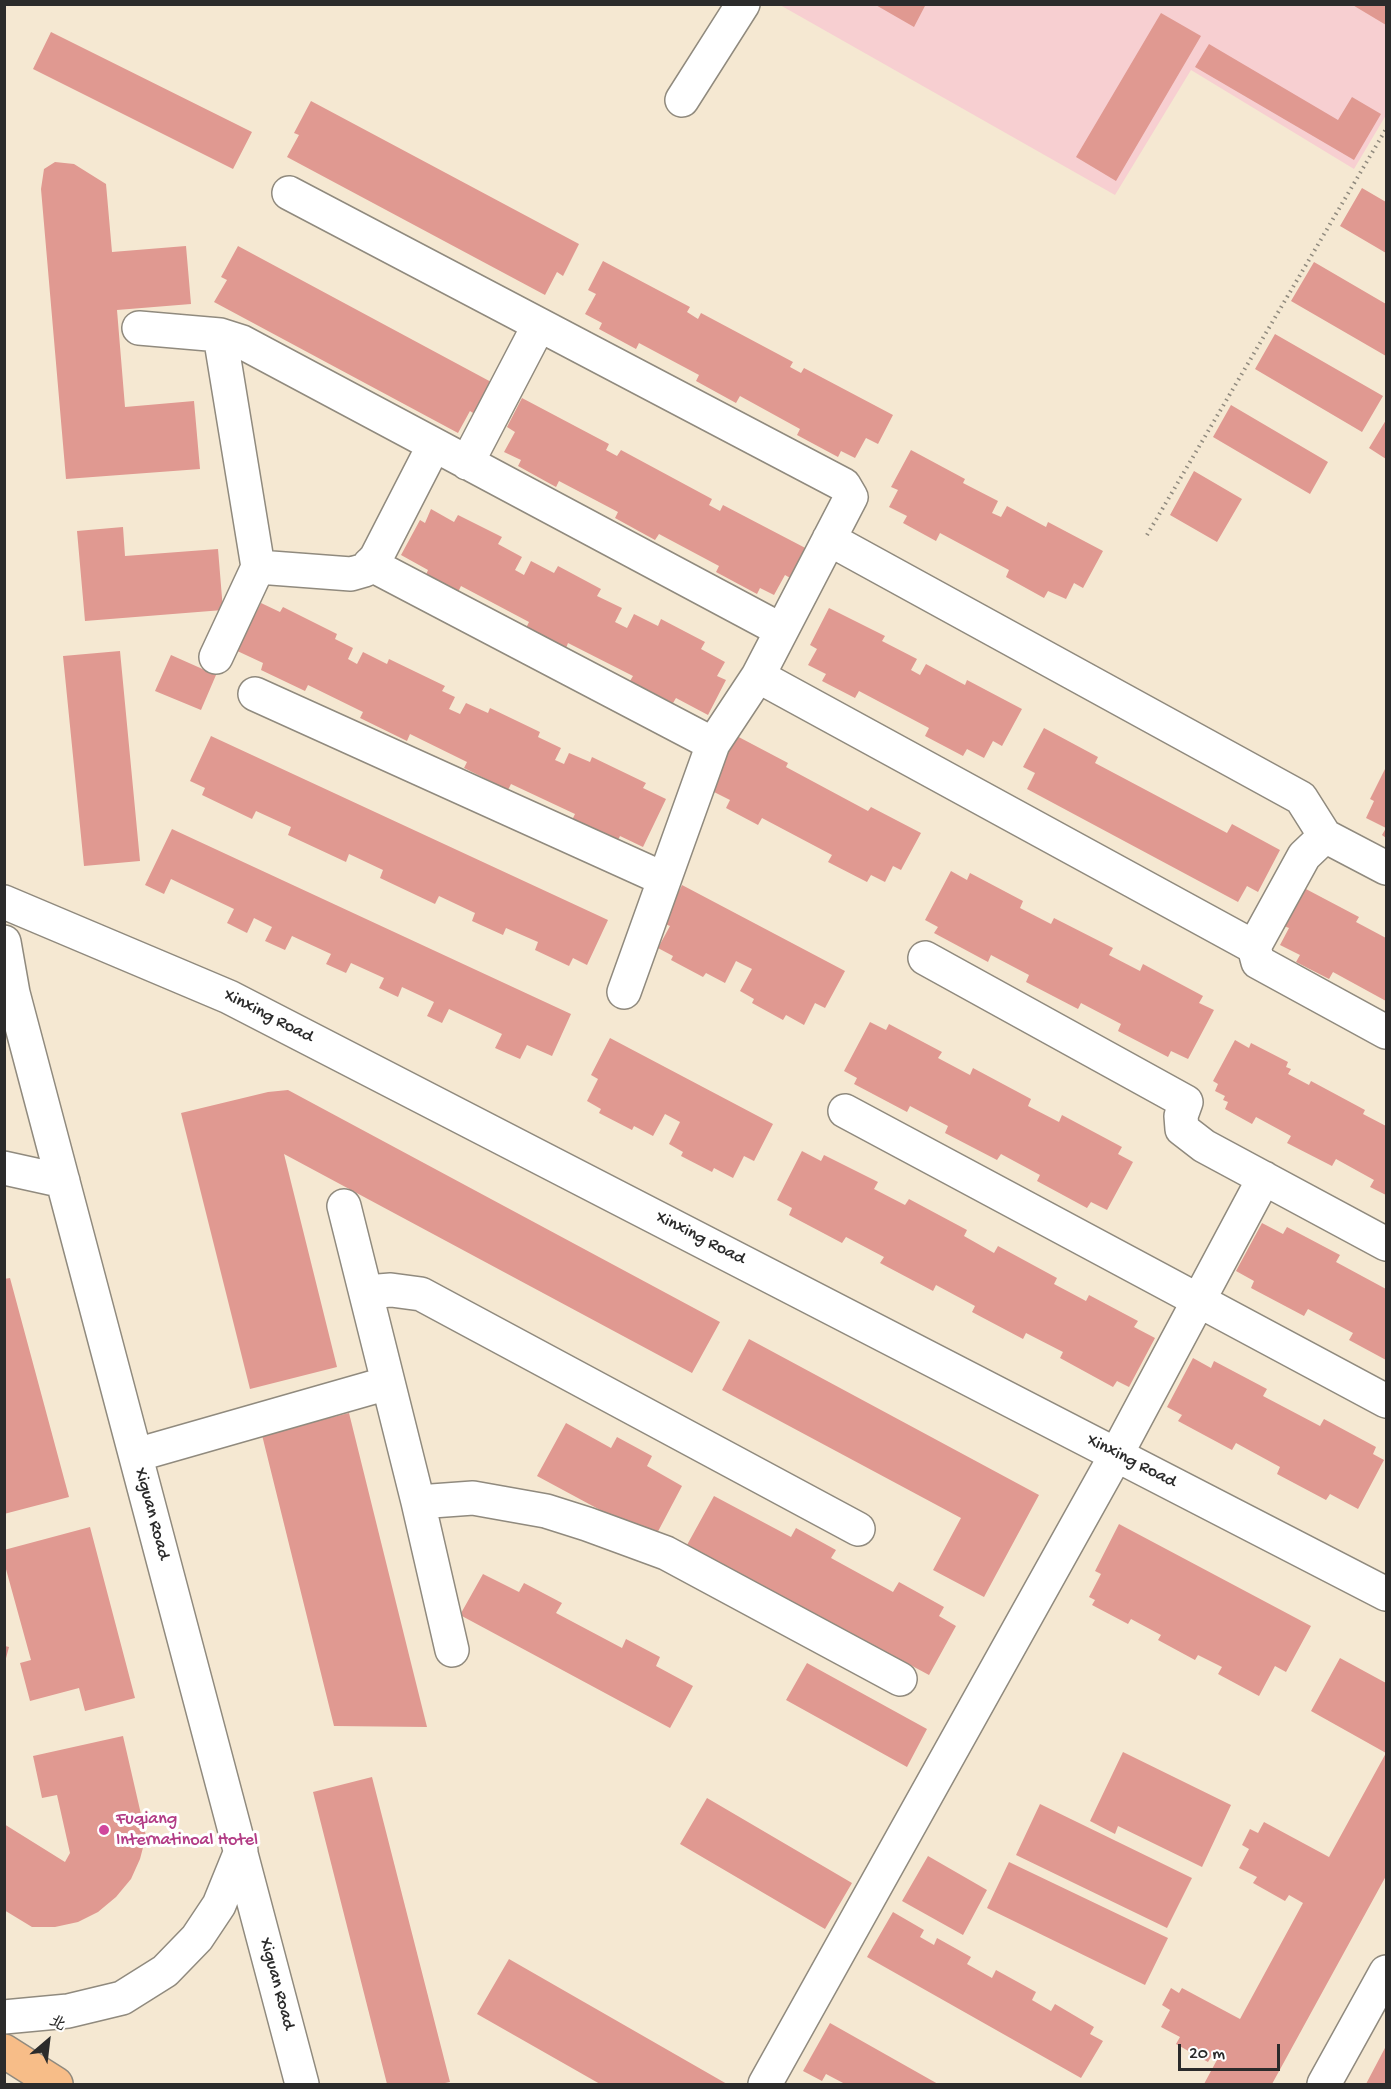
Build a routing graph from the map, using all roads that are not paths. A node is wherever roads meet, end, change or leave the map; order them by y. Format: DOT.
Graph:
graph roads {
  1 [pos="737,6"];
  2 [pos="682,100"];
  3 [pos="289,193"];
  4 [pos="539,325"];
  5 [pos="139,328"];
  6 [pos="220,335"];
  7 [pos="434,445"];
  8 [pos="467,463"];
  9 [pos="829,539"];
  10 [pos="370,564"];
  11 [pos="258,567"];
  12 [pos="781,630"];
  13 [pos="216,657"];
  14 [pos="758,676"];
  15 [pos="255,694"];
  16 [pos="713,744"];
  17 [pos="1326,836"];
  18 [pos="1386,868"];
  19 [pos="664,879"];
  20 [pos="4,902"];
  21 [pos="4,942"];
  22 [pos="1254,947"];
  23 [pos="925,958"];
  24 [pos="624,992"];
  25 [pos="1386,1032"];
  26 [pos="845,1112"];
  27 [pos="4,1168"];
  28 [pos="1264,1178"];
  29 [pos="63,1181"];
  30 [pos="344,1206"];
  31 [pos="1386,1244"];
  32 [pos="366,1292"];
  33 [pos="1198,1301"];
  34 [pos="388,1383"];
  35 [pos="1386,1401"];
  36 [pos="136,1455"];
  37 [pos="1116,1455"];
  38 [pos="418,1502"];
  39 [pos="858,1530"];
  40 [pos="1386,1594"];
  41 [pos="452,1650"];
  42 [pos="900,1679"];
  43 [pos="241,1851"];
  44 [pos="1386,1972"];
  45 [pos="4,2017"];
  46 [pos="4,2051"];
  47 [pos="56,2085"];
  48 [pos="302,2085"];
  49 [pos="765,2085"];
  50 [pos="1324,2085"];
  1 -- 2 [label="street"];
  3 -- 4 [label="street"];
  4 -- 8 [label="street"];
  4 -- 9 [label="street"];
  5 -- 6 [label="street"];
  6 -- 7 [label="street"];
  6 -- 11 [label="street"];
  7 -- 8 [label="street"];
  7 -- 10 [label="street"];
  8 -- 12 [label="street"];
  9 -- 12 [label="street"];
  9 -- 17 [label="street"];
  10 -- 11 [label="street"];
  10 -- 16 [label="street"];
  11 -- 13 [label="street"];
  12 -- 14 [label="street"];
  14 -- 16 [label="street"];
  14 -- 22 [label="street"];
  15 -- 19 [label="street"];
  16 -- 19 [label="street"];
  17 -- 18 [label="street"];
  17 -- 22 [label="street"];
  19 -- 24 [label="street"];
  20 -- 37 [label="street, Xinxing Road"];
  21 -- 29 [label="street, Xiguan Road"];
  22 -- 25 [label="street"];
  23 -- 28 [label="street"];
  26 -- 33 [label="street"];
  27 -- 29 [label="street"];
  28 -- 31 [label="street"];
  28 -- 33 [label="street"];
  29 -- 36 [label="street, Xiguan Road"];
  30 -- 32 [label="street"];
  32 -- 34 [label="street"];
  32 -- 39 [label="street"];
  33 -- 35 [label="street"];
  33 -- 37 [label="street"];
  34 -- 36 [label="street"];
  34 -- 38 [label="street"];
  36 -- 43 [label="street, Xiguan Road"];
  37 -- 40 [label="street, Xinxing Road"];
  37 -- 49 [label="street"];
  38 -- 41 [label="street"];
  38 -- 42 [label="street"];
  43 -- 45 [label="street"];
  43 -- 48 [label="street, Xiguan Road"];
  44 -- 50 [label="street"];
  46 -- 47 [label="main road"];
}
